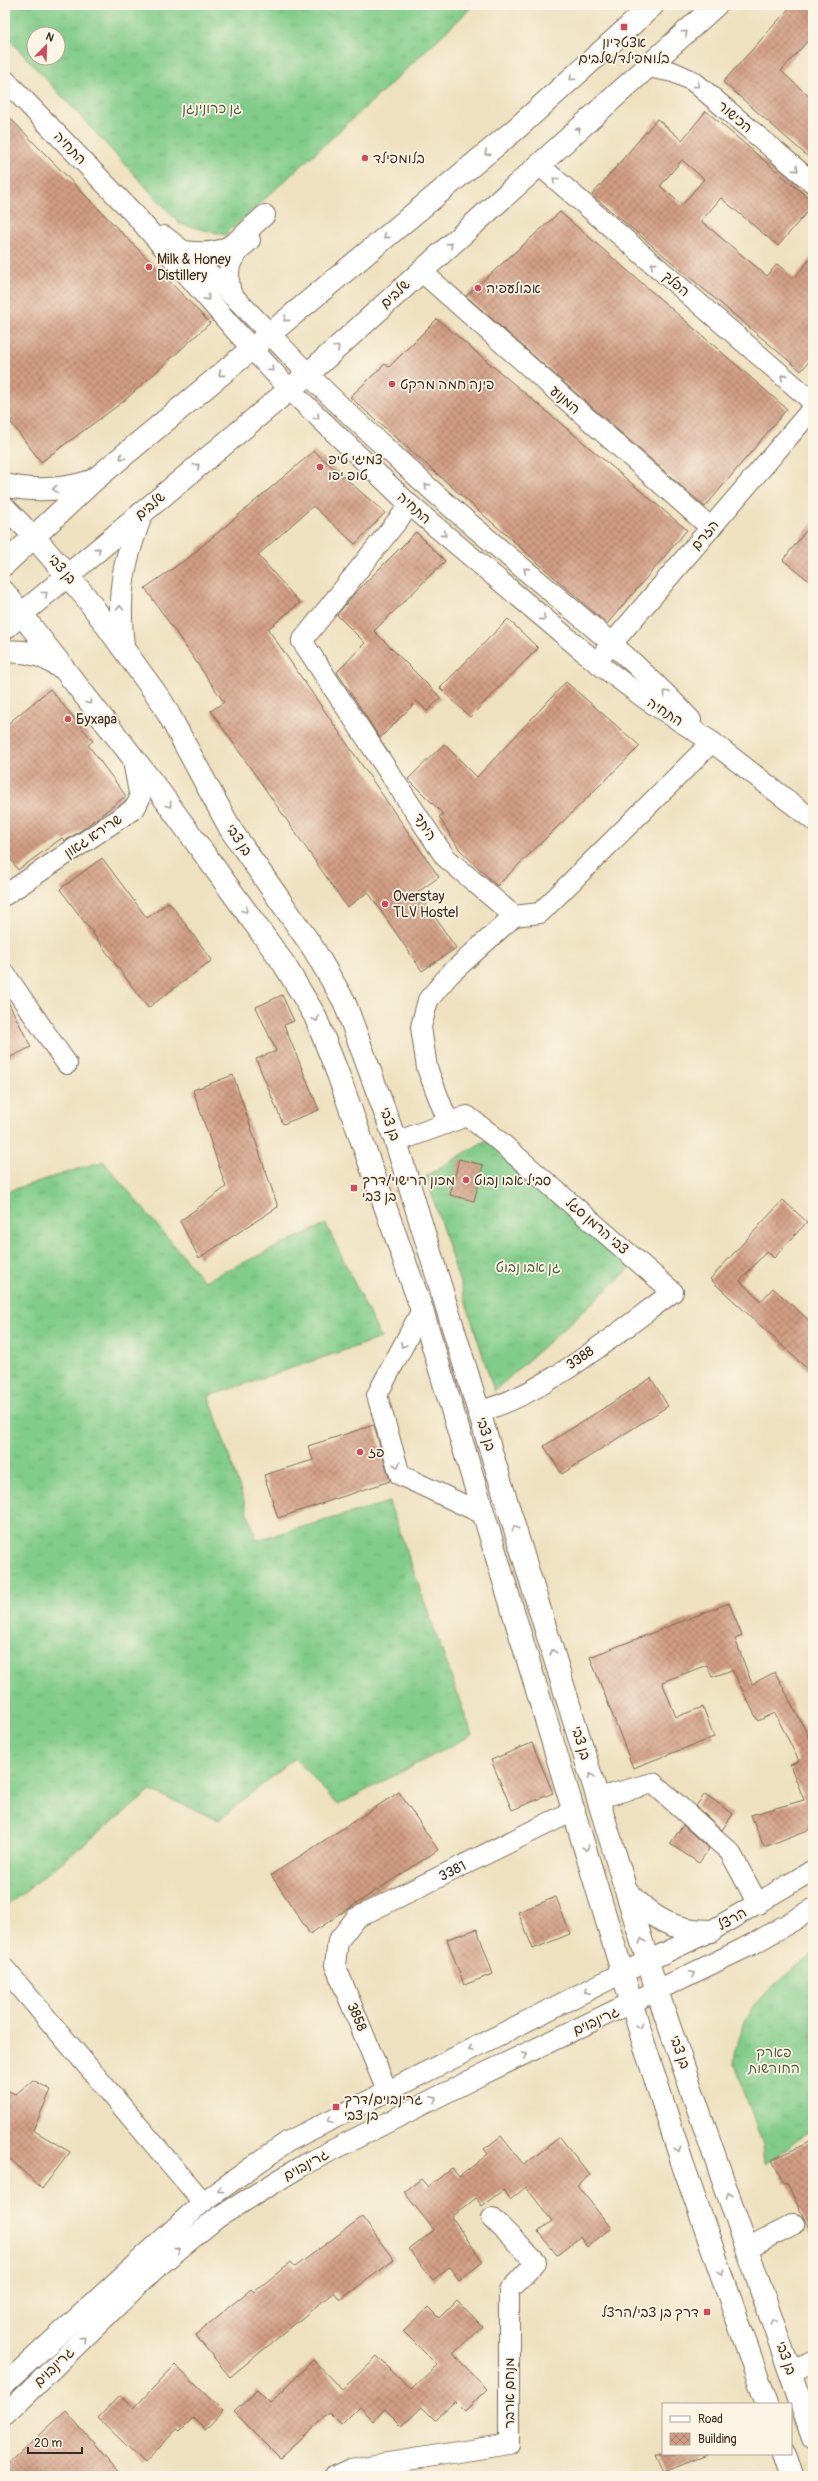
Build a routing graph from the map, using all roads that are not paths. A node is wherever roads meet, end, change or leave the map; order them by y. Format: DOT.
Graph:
graph roads {
  1 [pos="653,5"];
  2 [pos="716,5"];
  3 [pos="648,67"];
  4 [pos="5,80"];
  5 [pos="539,165"];
  6 [pos="813,183"];
  7 [pos="136,216"];
  8 [pos="184,251"];
  9 [pos="421,271"];
  10 [pos="231,296"];
  11 [pos="270,333"];
  12 [pos="251,349"];
  13 [pos="308,374"];
  14 [pos="290,390"];
  15 [pos="813,402"];
  16 [pos="813,408"];
  17 [pos="93,481"];
  18 [pos="5,485"];
  19 [pos="410,505"];
  20 [pos="5,508"];
  21 [pos="143,512"];
  22 [pos="710,528"];
  23 [pos="34,537"];
  24 [pos="5,564"];
  25 [pos="68,575"];
  26 [pos="5,593"];
  27 [pos="22,614"];
  28 [pos="5,628"];
  29 [pos="612,644"];
  30 [pos="123,647"];
  31 [pos="5,652"];
  32 [pos="596,662"];
  33 [pos="65,671"];
  34 [pos="712,742"];
  35 [pos="132,756"];
  36 [pos="813,820"];
  37 [pos="5,894"];
  38 [pos="514,916"];
  39 [pos="5,974"];
  40 [pos="67,1064"];
  41 [pos="448,1122"];
  42 [pos="396,1142"];
  43 [pos="673,1292"];
  44 [pos="422,1310"];
  45 [pos="479,1411"];
  46 [pos="483,1514"];
  47 [pos="598,1798"];
  48 [pos="575,1810"];
  49 [pos="813,1870"];
  50 [pos="624,1888"];
  51 [pos="758,1904"];
  52 [pos="813,1909"];
  53 [pos="711,1931"];
  54 [pos="338,1941"];
  55 [pos="648,1962"];
  56 [pos="5,1970"];
  57 [pos="622,1973"];
  58 [pos="657,1991"];
  59 [pos="632,2004"];
  60 [pos="387,2091"];
  61 [pos="203,2202"];
  62 [pos="492,2218"];
  63 [pos="794,2224"];
  64 [pos="748,2248"];
  65 [pos="813,2362"];
  66 [pos="790,2372"];
  67 [pos="5,2384"];
  68 [pos="767,2403"];
  69 [pos="5,2415"];
  70 [pos="813,2438"];
  71 [pos="785,2455"];
  72 [pos="335,2476"];
  73 [pos="792,2476"];
  1 -- 11 [label="main road, one-way"];
  3 -- 2 [label="main road, שלבים, one-way"];
  5 -- 3 [label="main road, שלבים, one-way"];
  3 -- 6 [label="street, הכישור, one-way"];
  4 -- 7 [label="street, התחיה"];
  9 -- 5 [label="main road, שלבים, one-way"];
  15 -- 5 [label="street, הפלך, one-way"];
  7 -- 8 [label="street, התחיה"];
  7 -- 12 [label="street, התחיה, one-way"];
  8 -- 10 [label="street, התחיה"];
  8 -- 10 [label="street"];
  13 -- 9 [label="main road, שלבים, one-way"];
  9 -- 22 [label="street, המנוע"];
  10 -- 11 [label="street, התחיה"];
  11 -- 12 [label="main road"];
  11 -- 13 [label="street, התחיה"];
  12 -- 14 [label="street, התחיה, one-way"];
  12 -- 17 [label="main road, one-way"];
  13 -- 14 [label="main road, שלבים"];
  29 -- 13 [label="street, התחיה, one-way"];
  14 -- 19 [label="street, התחיה, one-way"];
  21 -- 14 [label="main road, שלבים, one-way"];
  16 -- 22 [label="street, הזרם"];
  17 -- 18 [label="main road, one-way"];
  17 -- 23 [label="main road"];
  19 -- 32 [label="street, התחיה, one-way"];
  19 -- 38 [label="street, היתד"];
  20 -- 23 [label="street, בן צבי"];
  25 -- 21 [label="main road, שלבים, one-way"];
  30 -- 21 [label="main road, one-way"];
  22 -- 29 [label="street, הזרם"];
  23 -- 24 [label="main road"];
  23 -- 25 [label="main road, בן צבי"];
  27 -- 25 [label="main road, שלבים, one-way"];
  25 -- 30 [label="main road, בן צבי"];
  26 -- 27 [label="main road, בן צבי"];
  27 -- 28 [label="main road, שלבים"];
  27 -- 33 [label="main road, בן צבי"];
  29 -- 32 [label="street, הזרם"];
  34 -- 29 [label="street, התחיה, one-way"];
  30 -- 42 [label="main road, בן צבי"];
  31 -- 33 [label="main road"];
  32 -- 34 [label="street, התחיה"];
  33 -- 35 [label="main road, בן צבי, one-way"];
  34 -- 36 [label="street, התחיה"];
  34 -- 38 [label="street"];
  35 -- 37 [label="street, שרירא גאון"];
  35 -- 44 [label="main road, בן צבי, one-way"];
  38 -- 41 [label="street"];
  39 -- 40 [label="street"];
  41 -- 42 [label="street, צבי הרמן סגל"];
  41 -- 43 [label="street, צבי הרמן סגל"];
  42 -- 45 [label="main road, בן צבי"];
  43 -- 45 [label="street, 3388"];
  44 -- 46 [label="main road, בן צבי"];
  44 -- 46 [label="street, one-way"];
  47 -- 45 [label="main road, בן צבי, one-way"];
  46 -- 48 [label="main road, בן צבי"];
  47 -- 50 [label="main road, בן צבי"];
  47 -- 51 [label="street"];
  48 -- 54 [label="street, 3381"];
  48 -- 57 [label="main road, בן צבי, one-way"];
  49 -- 51 [label="street, הרצל"];
  50 -- 53 [label="main road"];
  55 -- 50 [label="main road, בן צבי, one-way"];
  51 -- 53 [label="street, הרצל"];
  58 -- 52 [label="street, one-way"];
  53 -- 55 [label="street, הרצל"];
  54 -- 60 [label="street, 3858"];
  55 -- 57 [label="street, גרינבוים"];
  55 -- 58 [label="main road, בן צבי"];
  56 -- 61 [label="street"];
  57 -- 59 [label="main road, בן צבי"];
  57 -- 60 [label="street, גרינבוים, one-way"];
  58 -- 59 [label="street, גרינבוים"];
  64 -- 58 [label="main road, בן צבי, one-way"];
  59 -- 68 [label="main road, בן צבי, one-way"];
  69 -- 59 [label="street, גרינבוים, one-way"];
  60 -- 61 [label="street, גרינבוים, one-way"];
  61 -- 67 [label="street, גרינבוים"];
  62 -- 72 [label="street, מנחם ארבר"];
  63 -- 64 [label="street"];
  66 -- 64 [label="main road, בן צבי, one-way"];
  65 -- 66 [label="street"];
  66 -- 70 [label="main road, בן צבי"];
  71 -- 73 [label="main road"];
}
